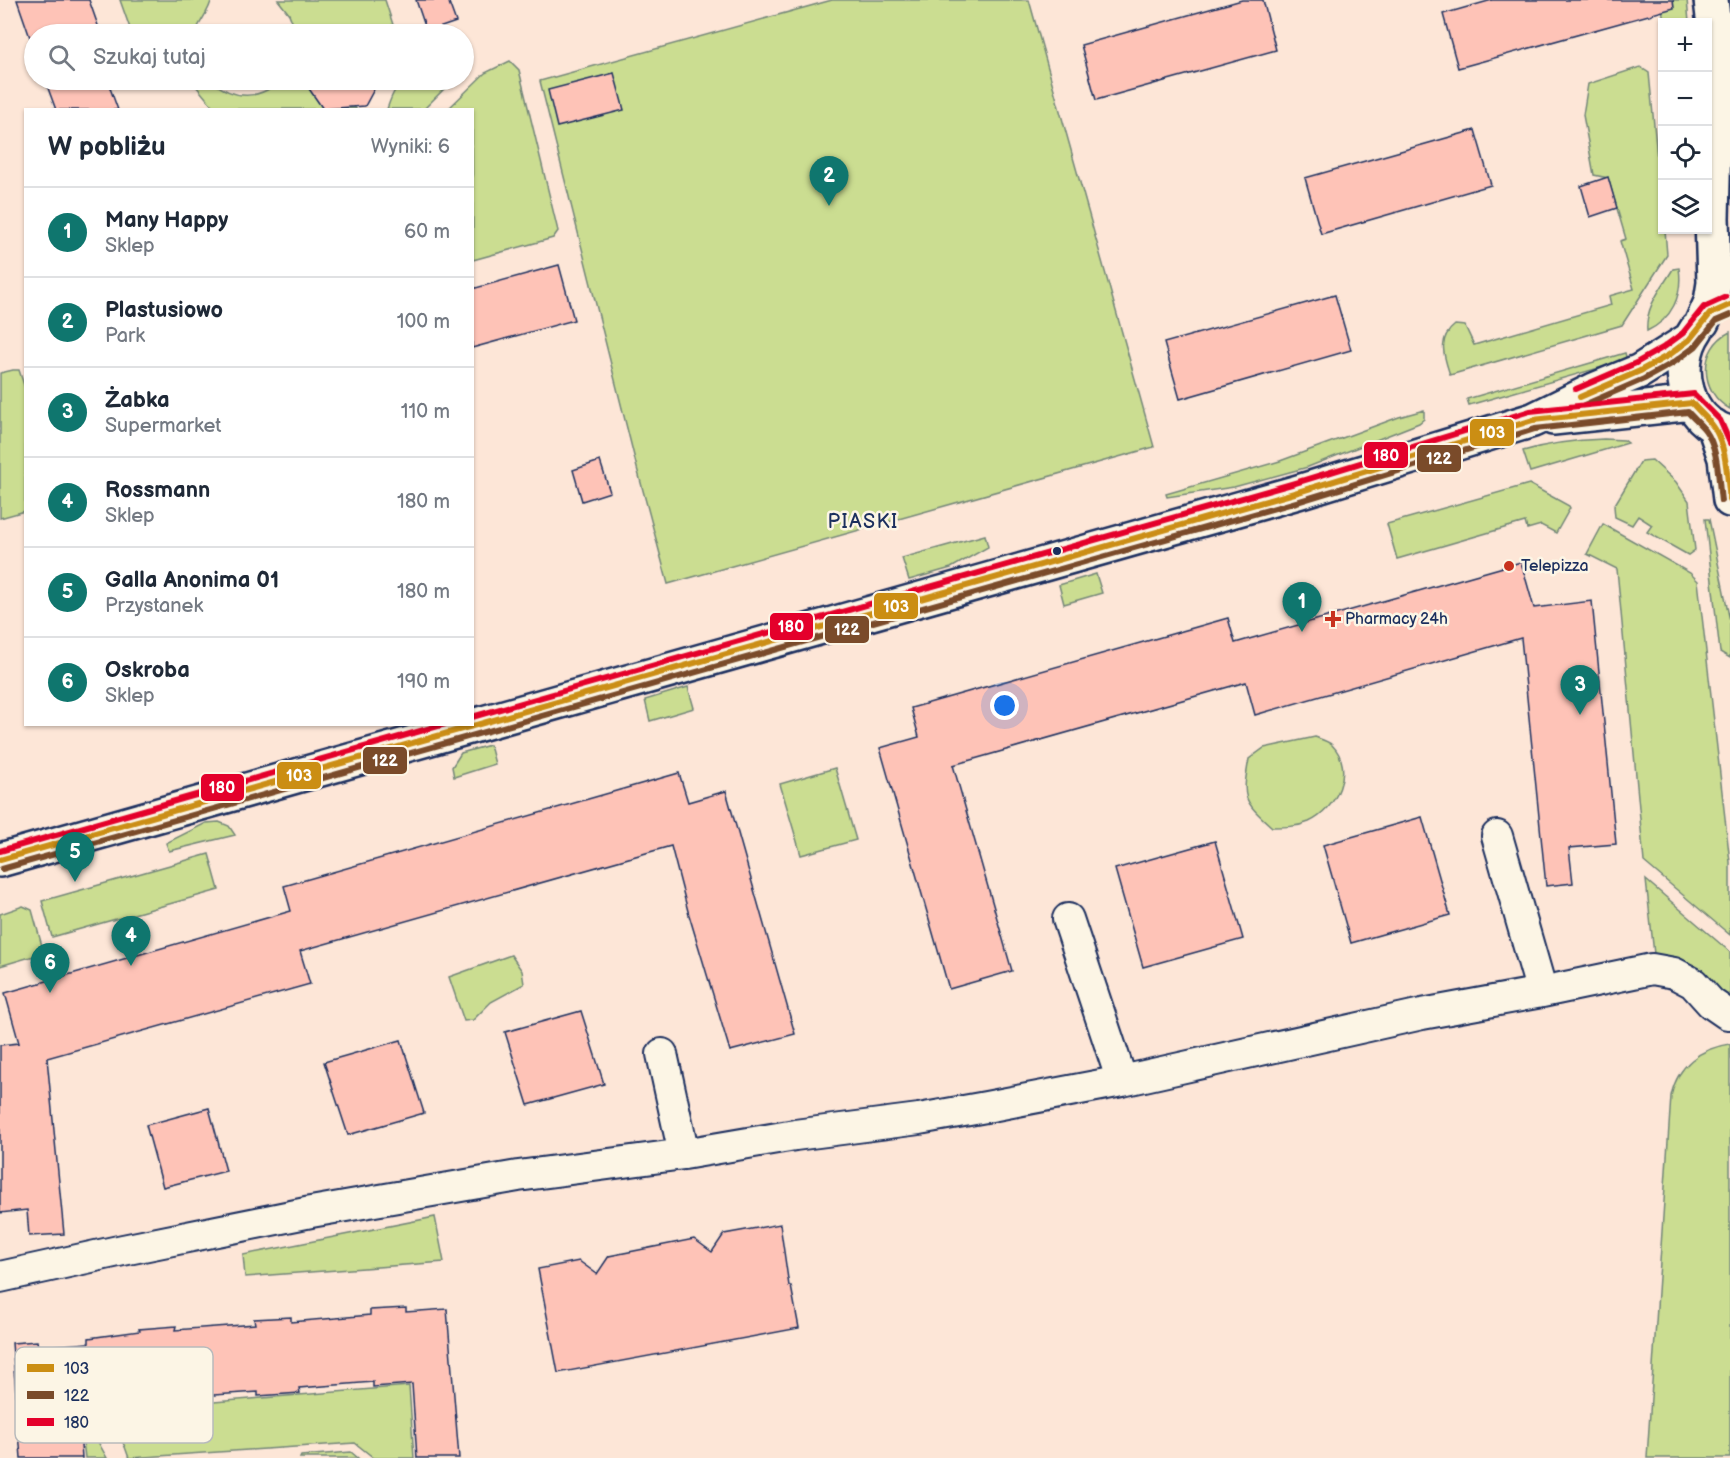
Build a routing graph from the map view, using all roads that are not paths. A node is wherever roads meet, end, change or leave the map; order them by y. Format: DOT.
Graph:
graph roads {
  1 [pos="1711,0"];
  2 [pos="1721,86"];
  3 [pos="1730,125"];
  4 [pos="1730,305"];
  5 [pos="1696,331"];
  6 [pos="1533,420"];
  7 [pos="1712,421"];
  8 [pos="1730,500"];
  9 [pos="472,726"];
  10 [pos="474,726"];
  11 [pos="1497,836"];
  12 [pos="0,860"];
  13 [pos="1068,919"];
  14 [pos="1542,992"];
  15 [pos="1730,1014"];
  16 [pos="662,1054"];
  17 [pos="1122,1081"];
  18 [pos="684,1154"];
  19 [pos="0,1277"];
  1 -- 2 [label="street"];
  2 -- 3 [label="street"];
  2 -- 5 [label="street"];
  4 -- 5 [label="street"];
  5 -- 6 [label="street"];
  5 -- 7 [label="street"];
  6 -- 7 [label="street"];
  6 -- 10 [label="street"];
  7 -- 8 [label="street"];
  9 -- 12 [label="street"];
  11 -- 14 [label="street"];
  13 -- 17 [label="street"];
  14 -- 15 [label="street"];
  14 -- 17 [label="street"];
  16 -- 18 [label="street"];
  17 -- 18 [label="street"];
  18 -- 19 [label="street"];
}
